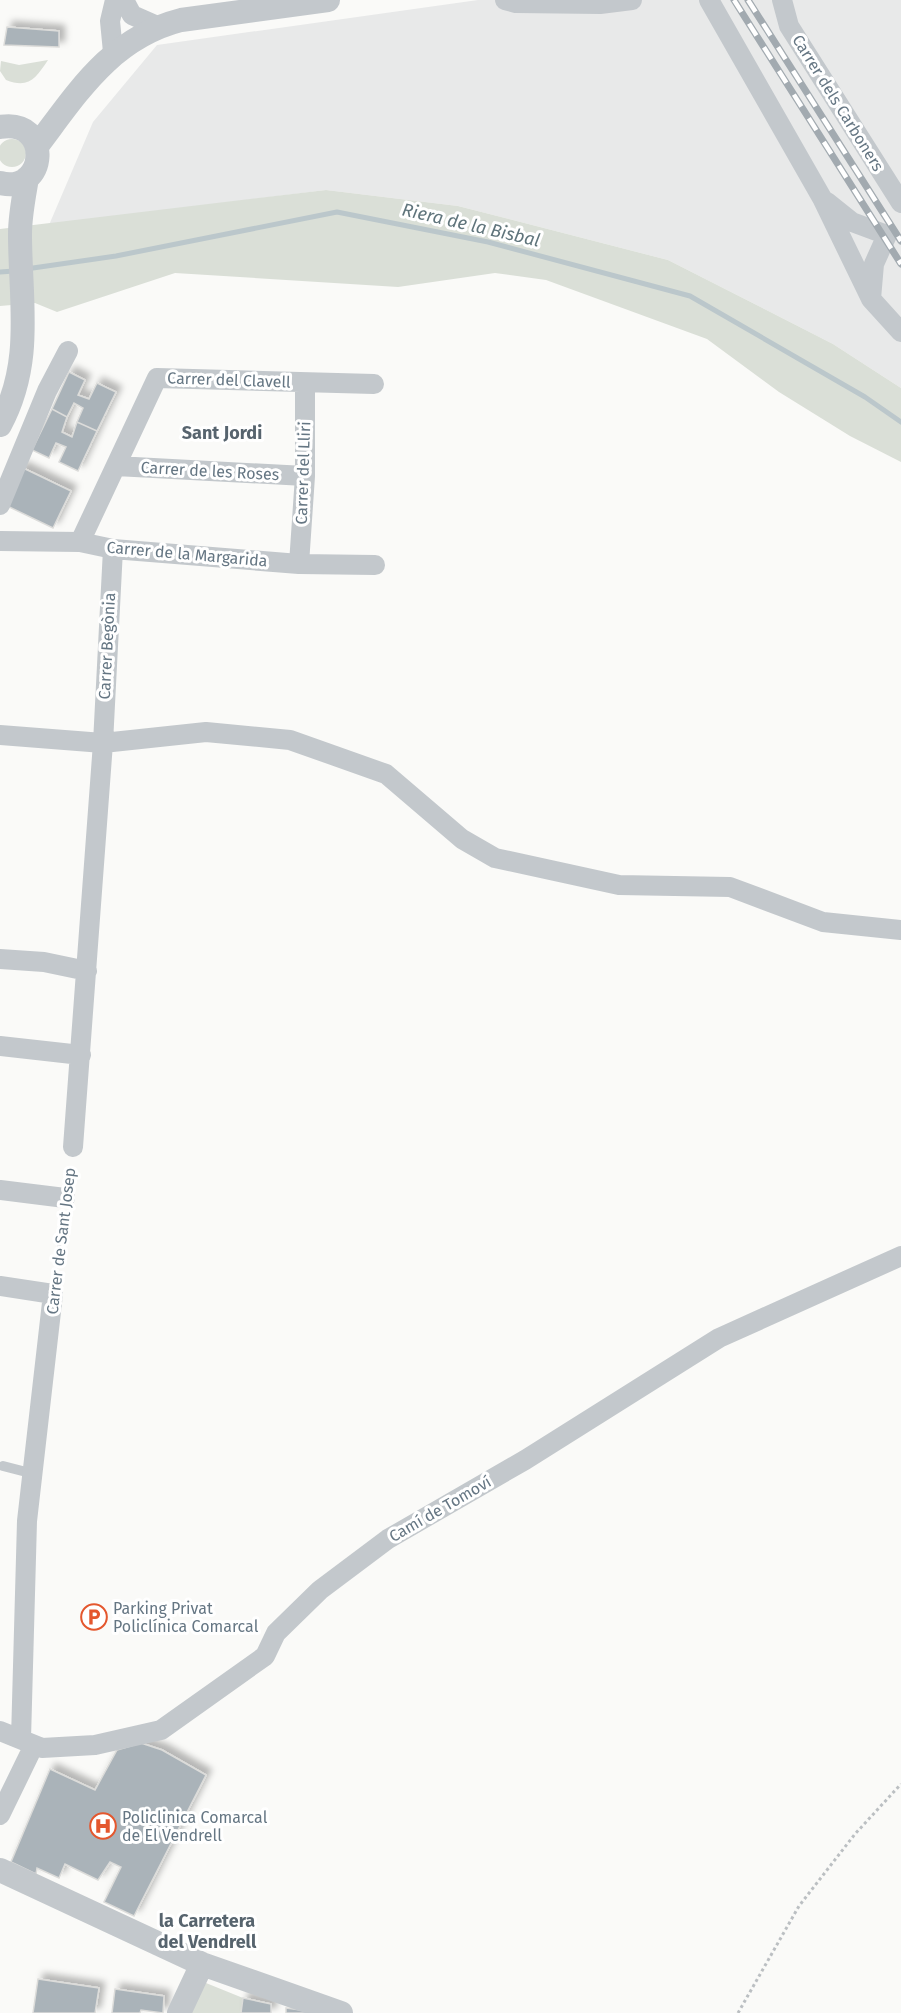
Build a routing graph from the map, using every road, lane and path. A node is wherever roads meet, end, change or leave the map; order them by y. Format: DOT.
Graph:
graph roads {
  1 [pos="115,0"];
  2 [pos="124,0"];
  3 [pos="328,0"];
  4 [pos="504,0"];
  5 [pos="632,0"];
  6 [pos="709,0"];
  7 [pos="782,0"];
  8 [pos="157,26"];
  9 [pos="113,52"];
  10 [pos="72,100"];
  11 [pos="6,124"];
  12 [pos="37,146"];
  13 [pos="27,178"];
  14 [pos="0,184"];
  15 [pos="822,198"];
  16 [pos="901,203"];
  17 [pos="20,230"];
  18 [pos="894,231"];
  19 [pos="872,299"];
  20 [pos="901,332"];
  21 [pos="68,351"];
  22 [pos="304,383"];
  23 [pos="374,384"];
  24 [pos="0,425"];
  25 [pos="116,466"];
  26 [pos="305,476"];
  27 [pos="0,505"];
  28 [pos="0,541"];
  29 [pos="80,542"];
  30 [pos="113,549"];
  31 [pos="299,564"];
  32 [pos="375,565"];
  33 [pos="0,735"];
  34 [pos="103,743"];
  35 [pos="901,930"];
  36 [pos="0,959"];
  37 [pos="87,971"];
  38 [pos="0,1046"];
  39 [pos="81,1054"];
  40 [pos="73,1147"];
  41 [pos="0,1190"];
  42 [pos="65,1198"];
  43 [pos="901,1256"];
  44 [pos="0,1286"];
  45 [pos="53,1294"];
  46 [pos="3,1466"];
  47 [pos="35,1474"];
  48 [pos="0,1731"];
  49 [pos="28,1742"];
  50 [pos="901,1784"];
  51 [pos="0,1815"];
  52 [pos="0,1870"];
  53 [pos="202,1964"];
  54 [pos="178,2013"];
  55 [pos="341,2013"];
  56 [pos="738,2013"];
  1 -- 9 [label="street"];
  2 -- 8 [label="street"];
  3 -- 8 [label="street"];
  4 -- 5 [label="street"];
  6 -- 15 [label="street"];
  7 -- 16 [label="street, Carrer dels Carboners"];
  8 -- 9 [label="street"];
  9 -- 10 [label="street"];
  10 -- 11 [label="street"];
  10 -- 12 [label="street"];
  11 -- 12 [label="street"];
  12 -- 13 [label="street"];
  13 -- 14 [label="street"];
  13 -- 17 [label="street"];
  14 -- 17 [label="street"];
  15 -- 18 [label="street"];
  15 -- 19 [label="street"];
  17 -- 24 [label="street"];
  18 -- 19 [label="street"];
  19 -- 20 [label="street"];
  21 -- 27 [label="street"];
  22 -- 23 [label="street, Carrer del Clavell"];
  22 -- 25 [label="street, Carrer del Clavell"];
  22 -- 26 [label="street, Carrer del Lliri"];
  25 -- 26 [label="street, Carrer de les Roses"];
  25 -- 29 [label="street, Carrer del Clavell"];
  26 -- 31 [label="street, Carrer del Lliri"];
  28 -- 29 [label="street, Carrer de la Margarida"];
  29 -- 30 [label="street, Carrer de la Margarida"];
  30 -- 31 [label="street, Carrer de la Margarida"];
  30 -- 34 [label="street, Carrer Begònia"];
  31 -- 32 [label="street, Carrer de la Margarida"];
  33 -- 34 [label="street"];
  34 -- 35 [label="street"];
  34 -- 37 [label="street, Carrer de Sant Josep"];
  36 -- 37 [label="street"];
  37 -- 39 [label="street, Carrer de Sant Josep"];
  38 -- 39 [label="street"];
  39 -- 40 [label="street, Carrer de Sant Josep"];
  40 -- 42 [label="path, Carrer de Sant Josep"];
  41 -- 42 [label="street"];
  42 -- 45 [label="path, Carrer de Sant Josep"];
  43 -- 49 [label="street, Camí de Tomoví"];
  44 -- 45 [label="street"];
  45 -- 47 [label="street, Carrer de Sant Josep"];
  46 -- 47 [label="lane"];
  47 -- 49 [label="street, Carrer de Sant Josep"];
  48 -- 49 [label="street, Camí de Tomoví"];
  49 -- 51 [label="street, Carrer de Sant Josep"];
  50 -- 56 [label="path"];
  52 -- 53 [label="street"];
  53 -- 54 [label="street"];
  53 -- 55 [label="street"];
}
